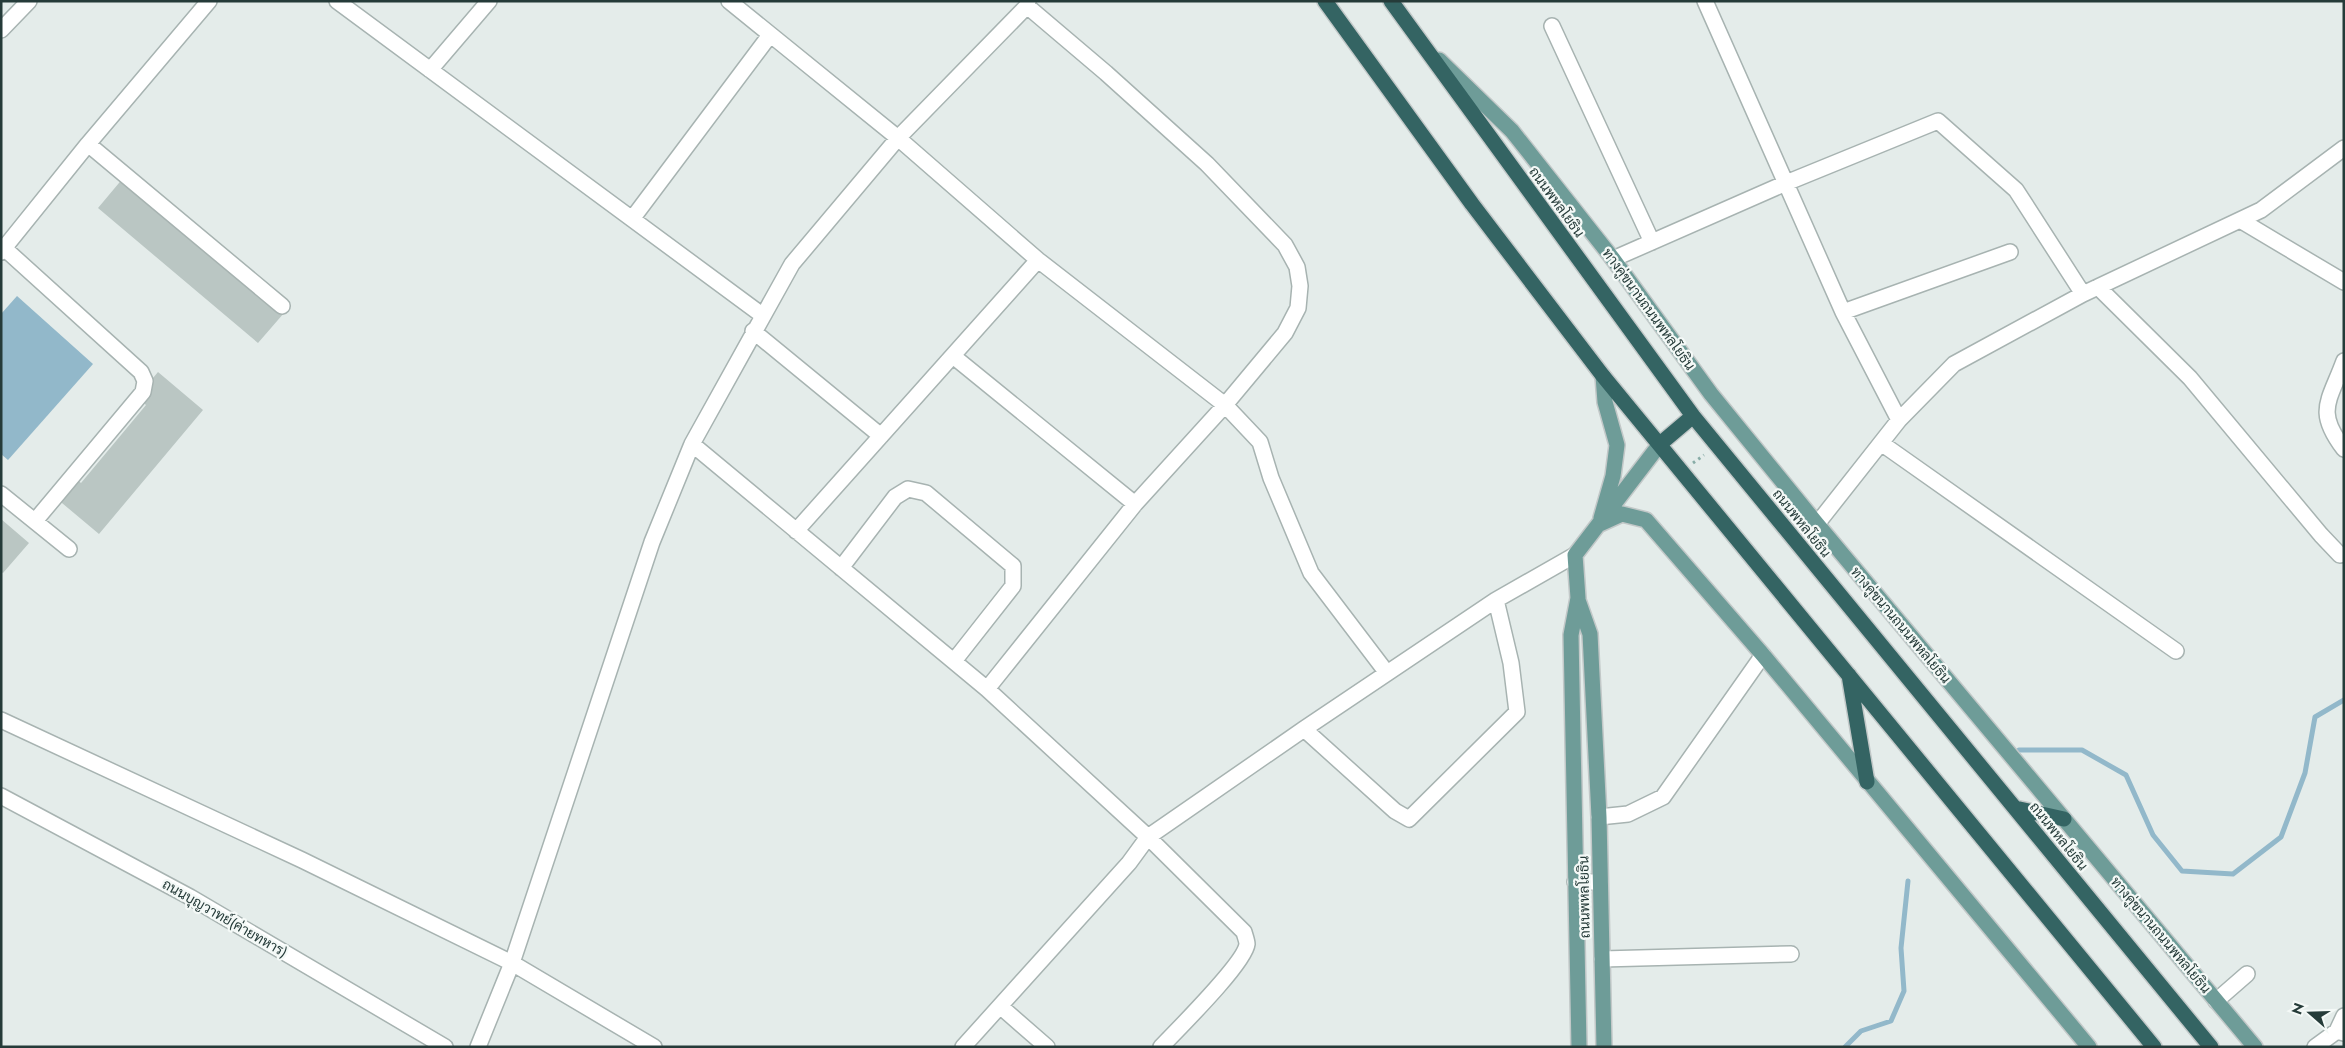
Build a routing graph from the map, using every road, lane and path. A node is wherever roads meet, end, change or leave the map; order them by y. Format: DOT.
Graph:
graph roads {
  1 [pos="29,1"];
  2 [pos="209,1"];
  3 [pos="337,1"];
  4 [pos="489,1"];
  5 [pos="729,1"];
  6 [pos="1325,1"];
  7 [pos="1391,1"];
  8 [pos="1705,1"];
  9 [pos="1027,4"];
  10 [pos="1552,26"];
  11 [pos="1,30"];
  12 [pos="770,34"];
  13 [pos="1418,40"];
  14 [pos="430,70"];
  15 [pos="898,138"];
  16 [pos="88,144"];
  17 [pos="2344,148"];
  18 [pos="1786,183"];
  19 [pos="632,220"];
  20 [pos="2240,220"];
  21 [pos="1652,242"];
  22 [pos="3,250"];
  23 [pos="2010,252"];
  24 [pos="1613,259"];
  25 [pos="1038,260"];
  26 [pos="2344,282"];
  27 [pos="2098,287"];
  28 [pos="2083,294"];
  29 [pos="282,306"];
  30 [pos="1843,312"];
  31 [pos="762,315"];
  32 [pos="753,331"];
  33 [pos="953,356"];
  34 [pos="2344,361"];
  35 [pos="1603,376"];
  36 [pos="1225,405"];
  37 [pos="1693,416"];
  38 [pos="1899,420"];
  39 [pos="882,436"];
  40 [pos="1881,442"];
  41 [pos="692,444"];
  42 [pos="1660,444"];
  43 [pos="1716,445"];
  44 [pos="2344,449"];
  45 [pos="1683,471"];
  46 [pos="1,494"];
  47 [pos="1135,504"];
  48 [pos="35,521"];
  49 [pos="1600,524"];
  50 [pos="1817,524"];
  51 [pos="796,530"];
  52 [pos="69,549"];
  53 [pos="1576,555"];
  54 [pos="2340,555"];
  55 [pos="841,568"];
  56 [pos="1578,598"];
  57 [pos="1496,600"];
  58 [pos="2176,651"];
  59 [pos="1763,655"];
  60 [pos="954,661"];
  61 [pos="1387,673"];
  62 [pos="1849,673"];
  63 [pos="988,689"];
  64 [pos="1,720"];
  65 [pos="1304,729"];
  66 [pos="1867,782"];
  67 [pos="1,796"];
  68 [pos="2015,808"];
  69 [pos="1598,817"];
  70 [pos="2064,819"];
  71 [pos="1148,837"];
  72 [pos="1575,882"];
  73 [pos="1600,882"];
  74 [pos="1791,954"];
  75 [pos="1602,960"];
  76 [pos="512,963"];
  77 [pos="2248,974"];
  78 [pos="2216,1001"];
  79 [pos="1000,1006"];
  80 [pos="2344,1016"];
  81 [pos="2340,1032"];
  82 [pos="445,1047"];
  83 [pos="478,1047"];
  84 [pos="654,1047"];
  85 [pos="963,1047"];
  86 [pos="1047,1047"];
  87 [pos="1162,1047"];
  88 [pos="1579,1047"];
  89 [pos="1604,1047"];
  90 [pos="2089,1047"];
  91 [pos="2154,1047"];
  92 [pos="2211,1047"];
  93 [pos="2255,1047"];
  94 [pos="2315,1047"];
  1 -- 11 [label="street"];
  2 -- 16 [label="street"];
  3 -- 14 [label="street"];
  4 -- 14 [label="street"];
  5 -- 12 [label="street"];
  6 -- 35 [label="highway"];
  7 -- 13 [label="highway, ถนนพหลโยธิน"];
  8 -- 18 [label="street"];
  9 -- 15 [label="street"];
  9 -- 36 [label="street"];
  10 -- 21 [label="street"];
  12 -- 15 [label="street"];
  12 -- 19 [label="street"];
  13 -- 24 [label="main road, ทางคู่ขนานถนนพหลโยธิน"];
  13 -- 37 [label="highway, ถนนพหลโยธิน"];
  14 -- 19 [label="street"];
  15 -- 25 [label="street"];
  15 -- 31 [label="street"];
  16 -- 22 [label="street"];
  16 -- 29 [label="street"];
  17 -- 20 [label="street"];
  18 -- 21 [label="street"];
  18 -- 28 [label="street"];
  18 -- 30 [label="street"];
  19 -- 31 [label="street"];
  20 -- 26 [label="street"];
  20 -- 27 [label="street"];
  21 -- 24 [label="street"];
  22 -- 48 [label="street"];
  23 -- 30 [label="street"];
  24 -- 50 [label="main road, ทางคู่ขนานถนนพหลโยธิน"];
  25 -- 33 [label="street"];
  25 -- 36 [label="street"];
  27 -- 28 [label="street"];
  27 -- 54 [label="street"];
  28 -- 38 [label="street"];
  30 -- 38 [label="street"];
  31 -- 32 [label="street"];
  32 -- 39 [label="street"];
  32 -- 41 [label="street"];
  33 -- 39 [label="street"];
  33 -- 47 [label="street"];
  34 -- 44 [label="street"];
  35 -- 42 [label="highway"];
  35 -- 49 [label="main road"];
  36 -- 47 [label="street"];
  36 -- 61 [label="street"];
  37 -- 42 [label="highway"];
  37 -- 43 [label="highway, ถนนพหลโยธิน"];
  38 -- 40 [label="street"];
  39 -- 51 [label="street"];
  40 -- 50 [label="street"];
  40 -- 58 [label="street"];
  41 -- 51 [label="street"];
  41 -- 76 [label="street"];
  42 -- 45 [label="highway"];
  42 -- 49 [label="main road"];
  43 -- 45 [label="path"];
  43 -- 68 [label="highway, ถนนพหลโยธิน"];
  45 -- 62 [label="highway"];
  46 -- 48 [label="street"];
  47 -- 63 [label="street"];
  48 -- 52 [label="street"];
  49 -- 53 [label="main road"];
  49 -- 59 [label="main road"];
  50 -- 70 [label="main road, ทางคู่ขนานถนนพหลโยธิน"];
  51 -- 55 [label="street"];
  53 -- 56 [label="main road, ถนนพหลโยธิน"];
  53 -- 57 [label="street"];
  55 -- 60 [label="street"];
  55 -- 60 [label="street"];
  56 -- 69 [label="main road, ถนนพหลโยธิน"];
  56 -- 72 [label="main road, ถนนพหลโยธิน"];
  57 -- 61 [label="street"];
  57 -- 65 [label="street"];
  59 -- 66 [label="main road"];
  59 -- 69 [label="street"];
  60 -- 63 [label="street"];
  61 -- 65 [label="street"];
  62 -- 66 [label="highway"];
  62 -- 91 [label="highway"];
  63 -- 71 [label="street"];
  64 -- 76 [label="street"];
  65 -- 71 [label="street"];
  66 -- 90 [label="main road"];
  67 -- 82 [label="street, ถนนบุญวาทย์(ค่ายทหาร)"];
  68 -- 70 [label="highway"];
  68 -- 92 [label="highway, ถนนพหลโยธิน"];
  69 -- 73 [label="main road, ถนนพหลโยธิน"];
  70 -- 78 [label="main road, ทางคู่ขนานถนนพหลโยธิน"];
  71 -- 79 [label="street"];
  71 -- 87 [label="street"];
  72 -- 73 [label="street"];
  72 -- 88 [label="main road, ถนนพหลโยธิน"];
  73 -- 75 [label="main road, ถนนพหลโยธิน"];
  74 -- 75 [label="street"];
  75 -- 89 [label="main road, ถนนพหลโยธิน"];
  76 -- 83 [label="street"];
  76 -- 84 [label="street"];
  77 -- 78 [label="street"];
  78 -- 93 [label="main road, ทางคู่ขนานถนนพหลโยธิน"];
  79 -- 85 [label="street"];
  79 -- 86 [label="street"];
  80 -- 81 [label="street"];
  81 -- 94 [label="street"];
}
